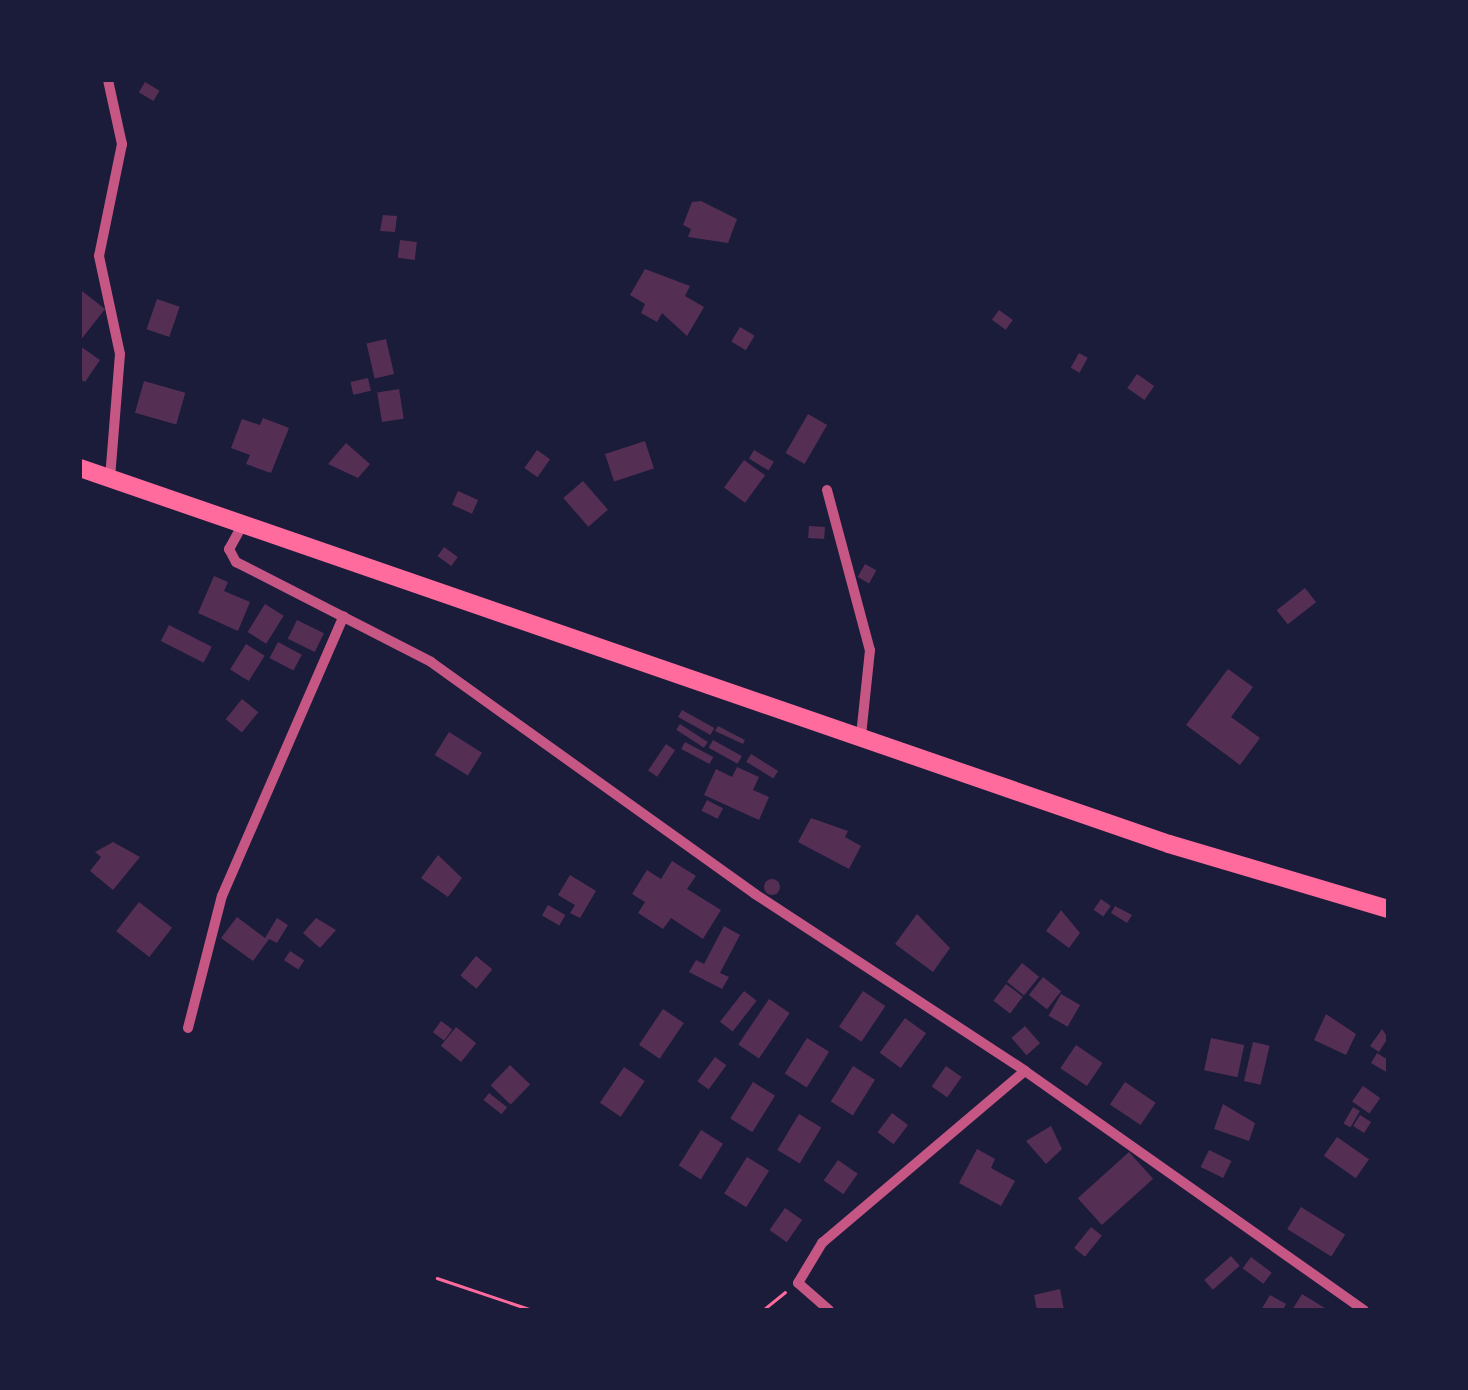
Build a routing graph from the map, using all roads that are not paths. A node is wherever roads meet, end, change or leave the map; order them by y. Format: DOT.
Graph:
graph roads {
  1 [pos="108,80"];
  2 [pos="80,468"];
  3 [pos="110,479"];
  4 [pos="827,490"];
  5 [pos="243,524"];
  6 [pos="344,616"];
  7 [pos="860,735"];
  8 [pos="1388,909"];
  9 [pos="188,1028"];
  10 [pos="1024,1071"];
  11 [pos="828,1310"];
  12 [pos="1364,1310"];
  1 -- 3 [label="street"];
  2 -- 3 [label="highway"];
  3 -- 5 [label="highway"];
  4 -- 7 [label="street"];
  5 -- 6 [label="street"];
  5 -- 7 [label="highway"];
  6 -- 9 [label="street"];
  6 -- 10 [label="street"];
  7 -- 8 [label="highway"];
  10 -- 11 [label="street"];
  10 -- 12 [label="street"];
}
